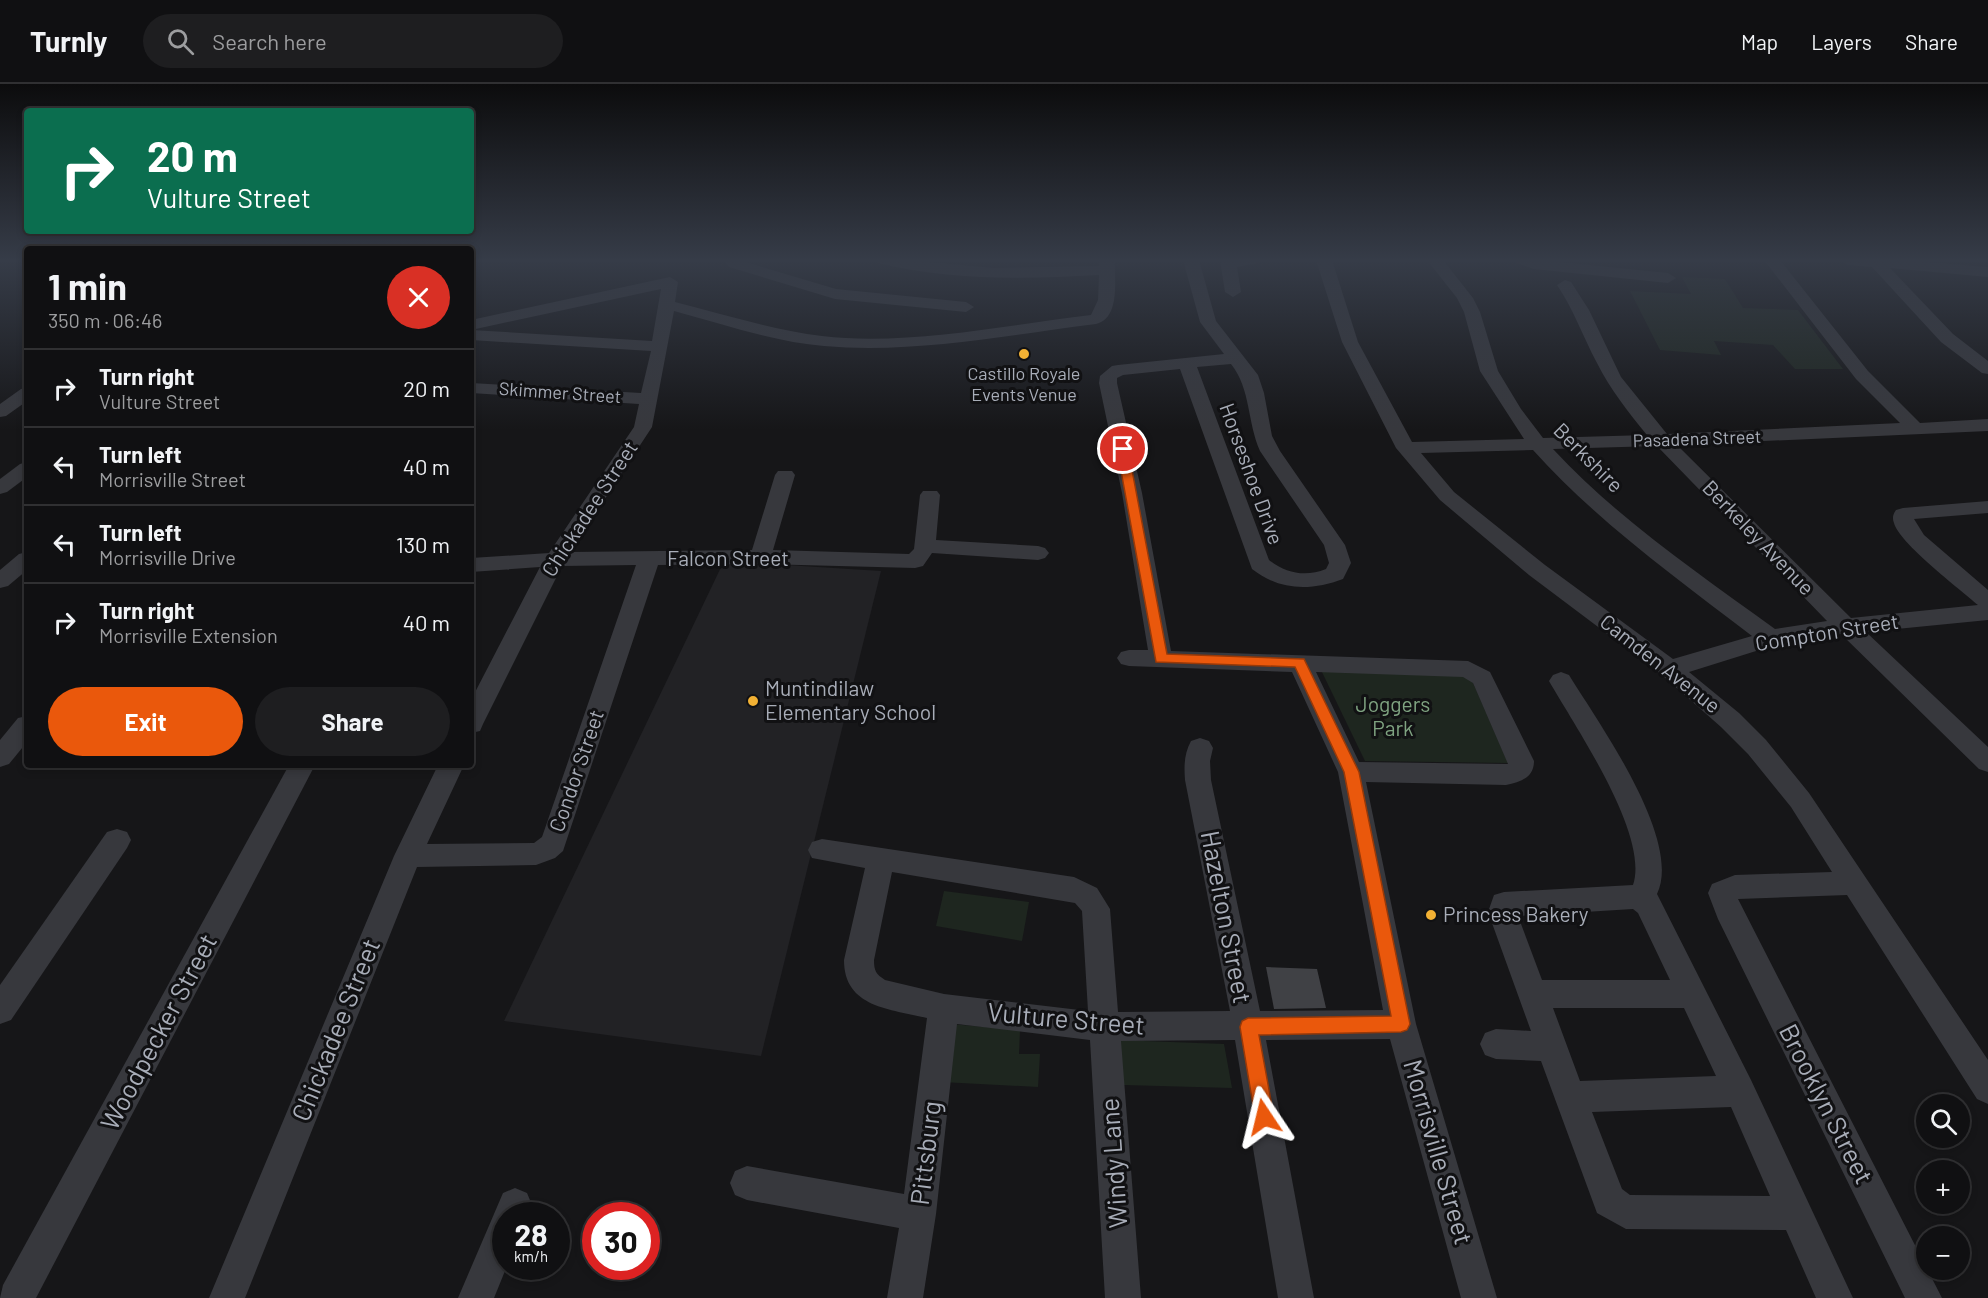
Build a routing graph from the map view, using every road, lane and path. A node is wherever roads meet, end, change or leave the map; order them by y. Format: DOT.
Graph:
graph roads {
  1 [pos="510,317"];
  2 [pos="670,317"];
  3 [pos="711,317"];
  4 [pos="1098,317"];
  5 [pos="1207,317"];
  6 [pos="1342,317"];
  7 [pos="1474,317"];
  8 [pos="1584,317"];
  9 [pos="1816,317"];
  10 [pos="1927,317"];
  11 [pos="474,324"];
  12 [pos="474,335"];
  13 [pos="660,347"];
  14 [pos="1237,358"];
  15 [pos="1187,363"];
  16 [pos="1988,369"];
  17 [pos="474,388"];
  18 [pos="24,395"];
  19 [pos="648,399"];
  20 [pos="0,411"];
  21 [pos="1988,425"];
  22 [pos="1917,430"];
  23 [pos="1662,440"];
  24 [pos="1538,444"];
  25 [pos="1406,448"];
  26 [pos="24,470"];
  27 [pos="785,475"];
  28 [pos="0,488"];
  29 [pos="930,495"];
  30 [pos="1988,507"];
  31 [pos="924,546"];
  32 [pos="1038,553"];
  33 [pos="760,557"];
  34 [pos="555,559"];
  35 [pos="649,559"];
  36 [pos="24,562"];
  37 [pos="474,565"];
  38 [pos="0,582"];
  39 [pos="1988,602"];
  40 [pos="1988,612"];
  41 [pos="1844,626"];
  42 [pos="1771,639"];
  43 [pos="1129,658"];
  44 [pos="1161,658"];
  45 [pos="1300,663"];
  46 [pos="1670,669"];
  47 [pos="1561,681"];
  48 [pos="474,718"];
  49 [pos="24,729"];
  50 [pos="1200,748"];
  51 [pos="0,757"];
  52 [pos="1988,762"];
  53 [pos="300,768"];
  54 [pos="450,768"];
  55 [pos="1352,772"];
  56 [pos="117,840"];
  57 [pos="822,850"];
  58 [pos="408,856"];
  59 [pos="881,858"];
  60 [pos="1854,883"];
  61 [pos="1640,898"];
  62 [pos="1533,993"];
  63 [pos="1691,994"];
  64 [pos="944,1008"];
  65 [pos="0,1010"];
  66 [pos="1401,1024"];
  67 [pos="1104,1027"];
  68 [pos="1248,1027"];
  69 [pos="1496,1044"];
  70 [pos="1553,1047"];
  71 [pos="1988,1088"];
  72 [pos="1740,1090"];
  73 [pos="1571,1097"];
  74 [pos="747,1183"];
  75 [pos="1794,1213"];
  76 [pos="919,1214"];
  77 [pos="492,1259"];
  78 [pos="15,1298"];
  79 [pos="227,1298"];
  80 [pos="476,1298"];
  81 [pos="905,1298"];
  82 [pos="1123,1298"];
  83 [pos="1296,1298"];
  84 [pos="1479,1298"];
  85 [pos="1835,1298"];
  86 [pos="1924,1298"];
  1 -- 11 [label="street, Chickadee Street"];
  2 -- 13 [label="street, Chickadee Street"];
  3 -- 4 [label="street"];
  5 -- 14 [label="street, Horseshoe Drive"];
  6 -- 25 [label="street, Camden Avenue"];
  7 -- 24 [label="street, Berkshire"];
  8 -- 23 [label="street, Berkeley Avenue"];
  9 -- 22 [label="street"];
  10 -- 16 [label="street"];
  12 -- 13 [label="street"];
  13 -- 19 [label="street, Chickadee Street"];
  14 -- 15 [label="street"];
  14 -- 15 [label="street, Horseshoe Drive"];
  15 -- 44 [label="street"];
  17 -- 19 [label="street, Skimmer Street"];
  18 -- 20 [label="street"];
  19 -- 34 [label="street, Chickadee Street"];
  21 -- 22 [label="street, Pasadena Street"];
  22 -- 23 [label="street, Pasadena Street"];
  23 -- 24 [label="street, Pasadena Street"];
  23 -- 41 [label="street, Berkeley Avenue"];
  24 -- 25 [label="street, Pasadena Street"];
  24 -- 42 [label="street, Berkshire"];
  25 -- 46 [label="street, Camden Avenue"];
  26 -- 28 [label="street"];
  27 -- 33 [label="street"];
  29 -- 31 [label="street"];
  30 -- 39 [label="street"];
  31 -- 32 [label="street"];
  31 -- 33 [label="street, Falcon Street"];
  33 -- 35 [label="street, Falcon Street"];
  34 -- 35 [label="street, Falcon Street"];
  34 -- 37 [label="street, Falcon Street"];
  34 -- 48 [label="street, Chickadee Street"];
  35 -- 58 [label="street, Condor Street"];
  36 -- 38 [label="street"];
  40 -- 41 [label="street, Compton Street"];
  41 -- 42 [label="street, Compton Street"];
  41 -- 52 [label="street, Berkeley Avenue"];
  42 -- 46 [label="street, Compton Street"];
  43 -- 44 [label="street"];
  44 -- 45 [label="street"];
  45 -- 55 [label="street, Morrisville Street"];
  45 -- 55 [label="street"];
  46 -- 60 [label="street, Camden Avenue"];
  47 -- 61 [label="street"];
  49 -- 51 [label="street"];
  50 -- 68 [label="street, Hazelton Street"];
  53 -- 78 [label="street, Woodpecker Street"];
  54 -- 58 [label="street, Chickadee Street"];
  55 -- 66 [label="street, Morrisville Street"];
  56 -- 65 [label="street"];
  57 -- 59 [label="street, Windy Lane"];
  58 -- 79 [label="street, Chickadee Street"];
  59 -- 64 [label="street, Vulture Street"];
  59 -- 67 [label="street, Windy Lane"];
  60 -- 71 [label="street, Camden Avenue"];
  60 -- 86 [label="street, Brooklyn Street"];
  61 -- 62 [label="street"];
  61 -- 63 [label="street"];
  62 -- 63 [label="street"];
  62 -- 70 [label="street"];
  63 -- 72 [label="street"];
  64 -- 67 [label="street, Vulture Street"];
  64 -- 76 [label="street, Pittsburg"];
  66 -- 68 [label="street, Vulture Street"];
  66 -- 84 [label="street, Morrisville Street"];
  67 -- 68 [label="street, Vulture Street"];
  67 -- 82 [label="street, Windy Lane"];
  68 -- 83 [label="street, Hazelton Street"];
  69 -- 70 [label="street"];
  70 -- 73 [label="street"];
  72 -- 73 [label="street"];
  72 -- 75 [label="street"];
  73 -- 75 [label="street"];
  74 -- 76 [label="street"];
  75 -- 85 [label="street"];
  76 -- 81 [label="street, Pittsburg"];
  77 -- 80 [label="street"];
}
